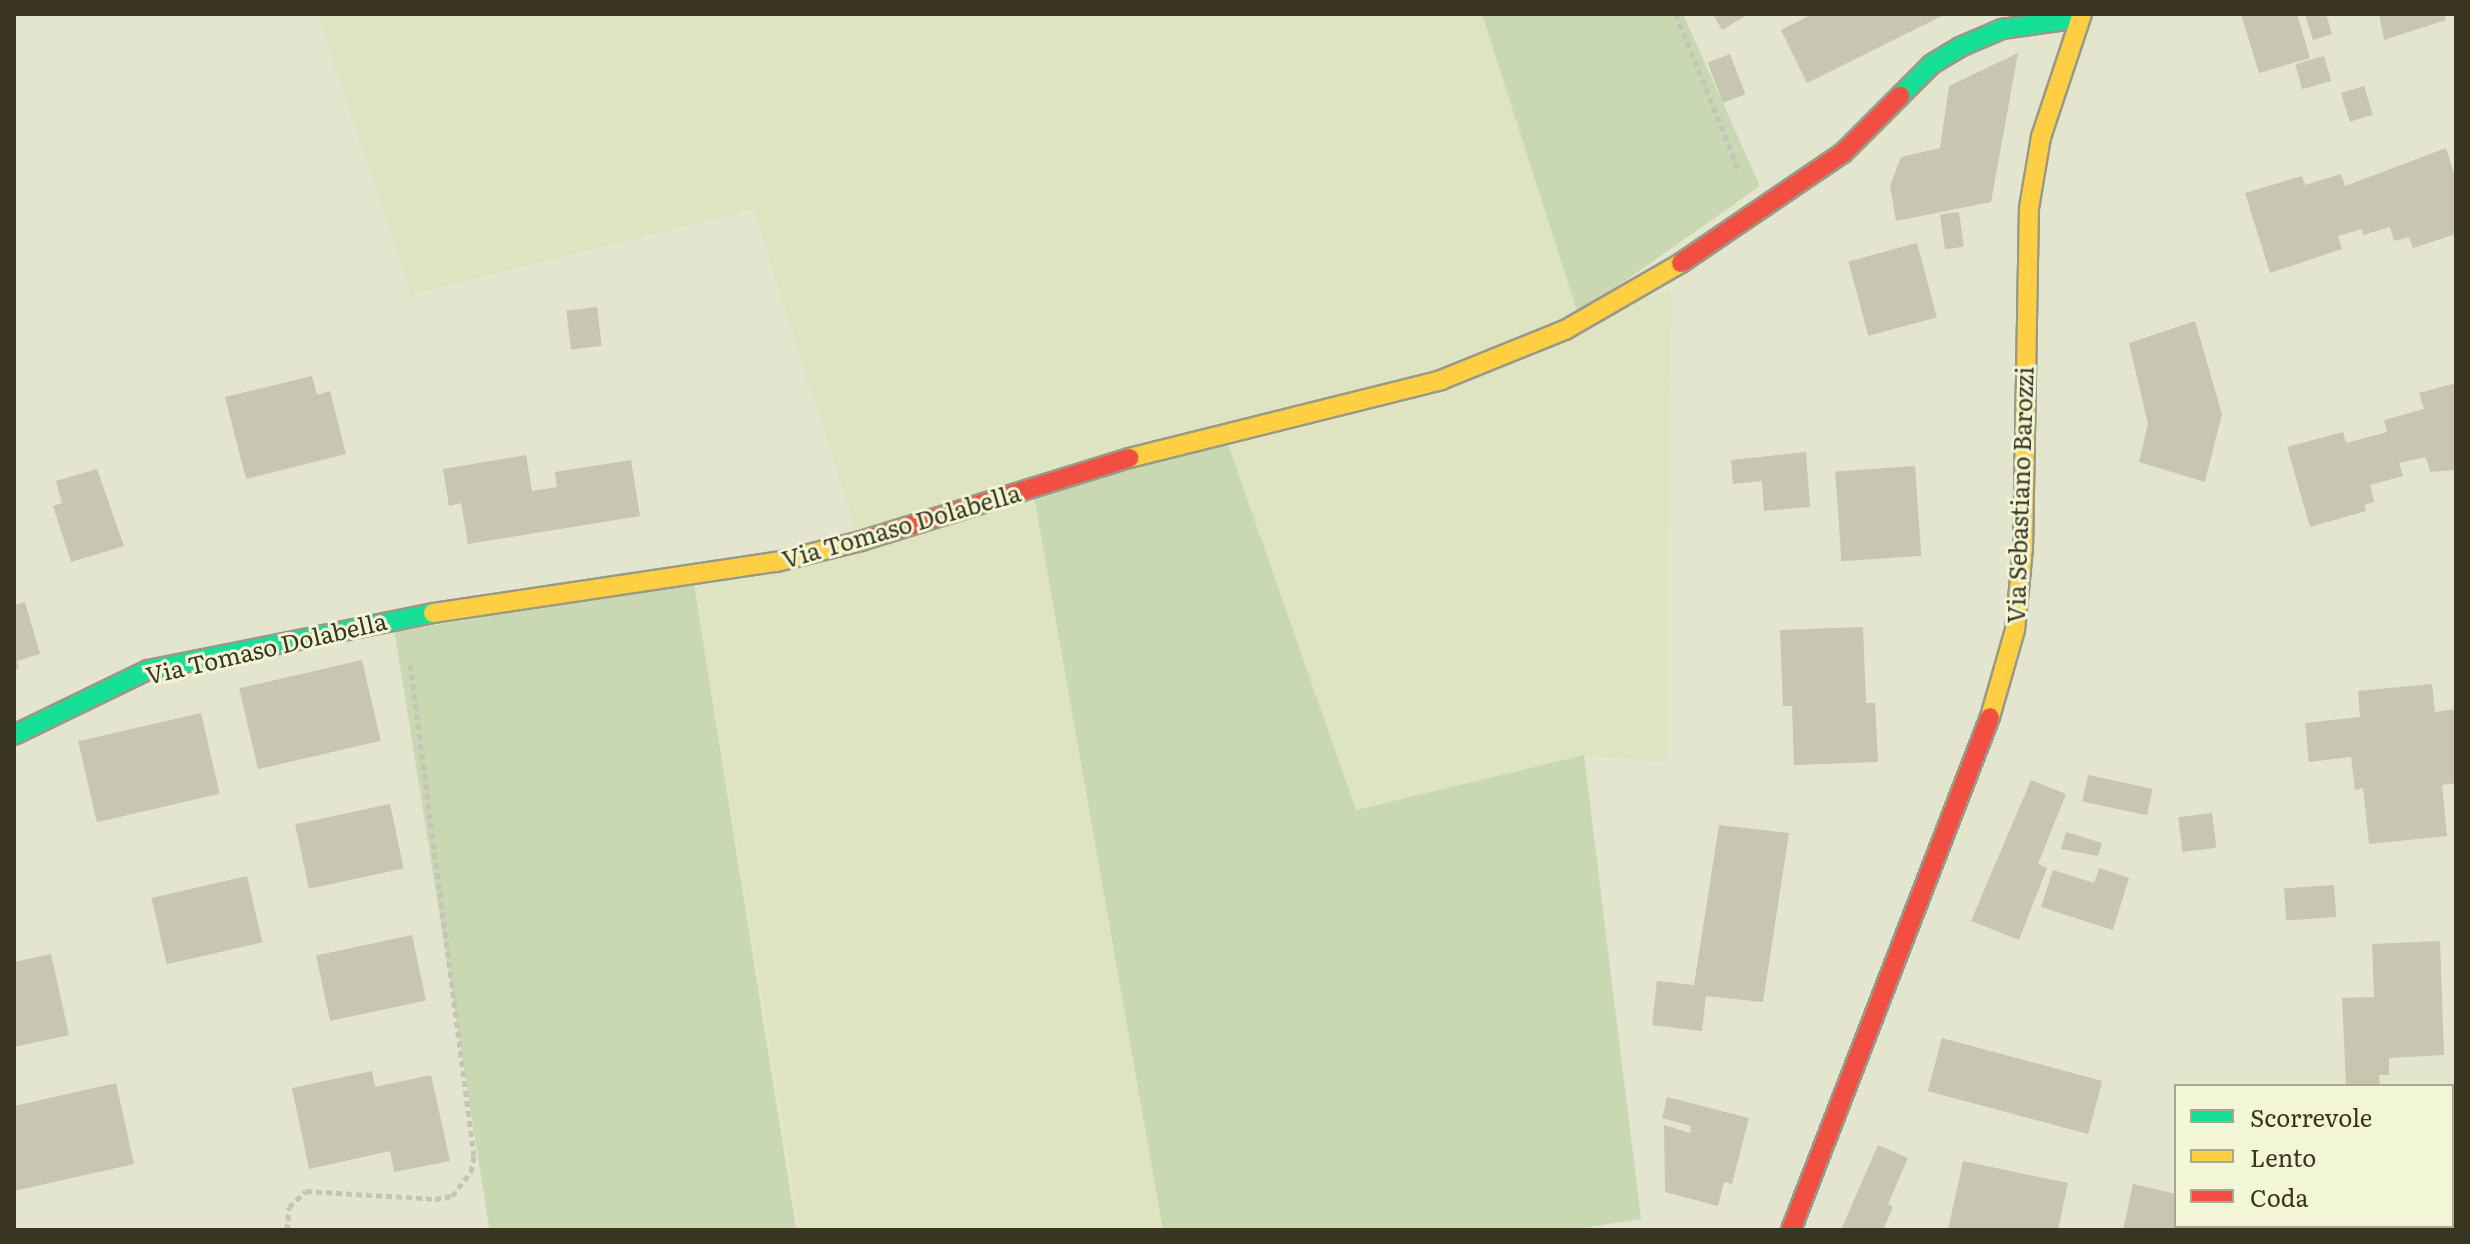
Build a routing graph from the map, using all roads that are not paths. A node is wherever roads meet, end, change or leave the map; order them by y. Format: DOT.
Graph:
graph roads {
  1 [pos="2081,16"];
  2 [pos="14,735"];
  3 [pos="1791,1230"];
  1 -- 2 [label="street, Via Tomaso Dolabella"];
  1 -- 3 [label="street, Via Sebastiano Barozzi"];
}
